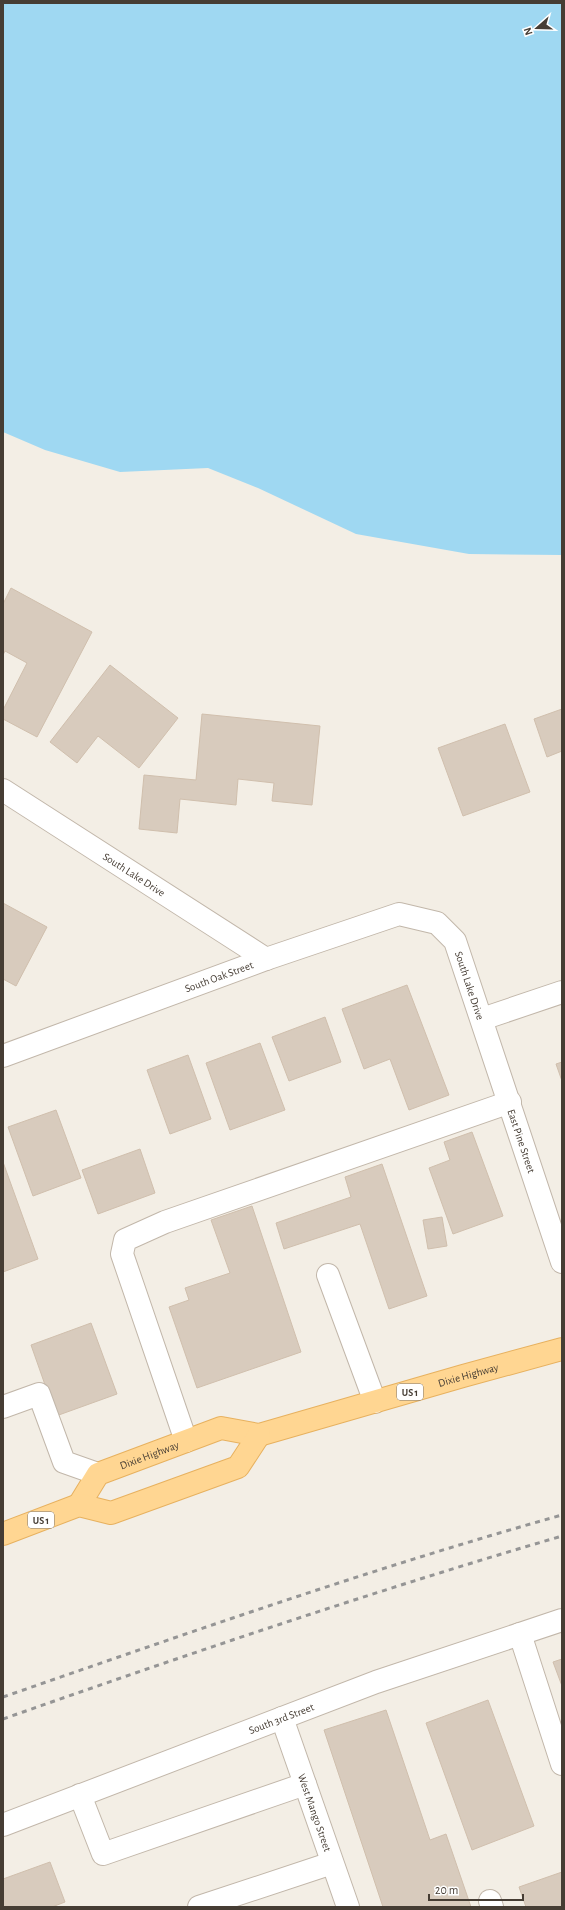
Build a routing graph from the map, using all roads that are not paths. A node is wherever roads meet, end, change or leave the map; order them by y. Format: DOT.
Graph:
graph roads {
  1 [pos="3,790"];
  2 [pos="437,923"];
  3 [pos="266,958"];
  4 [pos="562,992"];
  5 [pos="482,1019"];
  6 [pos="3,1056"];
  7 [pos="510,1102"];
  8 [pos="562,1262"];
  9 [pos="328,1275"];
  10 [pos="562,1350"];
  11 [pos="375,1402"];
  12 [pos="3,1407"];
  13 [pos="259,1435"];
  14 [pos="186,1440"];
  15 [pos="98,1474"];
  16 [pos="80,1505"];
  17 [pos="4,1529"];
  18 [pos="562,1620"];
  19 [pos="520,1634"];
  20 [pos="282,1718"];
  21 [pos="562,1764"];
  22 [pos="305,1784"];
  23 [pos="80,1795"];
  24 [pos="3,1825"];
  25 [pos="332,1863"];
  26 [pos="199,1907"];
  27 [pos="348,1907"];
  1 -- 3 [label="street, South Lake Drive"];
  2 -- 3 [label="street, South Oak Street"];
  2 -- 5 [label="street, South Lake Drive"];
  3 -- 6 [label="street, South Oak Street"];
  4 -- 5 [label="street, South Lake Drive"];
  5 -- 7 [label="street, East Pine Street"];
  7 -- 8 [label="street, East Pine Street"];
  7 -- 14 [label="street"];
  9 -- 11 [label="street"];
  10 -- 11 [label="main road, Dixie Highway / US 1"];
  11 -- 13 [label="main road, Dixie Highway / US 1"];
  12 -- 15 [label="street"];
  13 -- 14 [label="main road, Dixie Highway / US 1"];
  13 -- 16 [label="main road"];
  14 -- 15 [label="main road, Dixie Highway / US 1"];
  15 -- 16 [label="main road"];
  16 -- 17 [label="main road, US 1"];
  18 -- 19 [label="street, South 3rd Street"];
  19 -- 20 [label="street, South 3rd Street"];
  19 -- 21 [label="street"];
  20 -- 22 [label="street, West Mango Street"];
  20 -- 23 [label="street, South 3rd Street"];
  22 -- 23 [label="street"];
  22 -- 25 [label="street, West Mango Street"];
  23 -- 24 [label="street, South 3rd Street"];
  25 -- 26 [label="street"];
  25 -- 27 [label="street, West Mango Street"];
}
